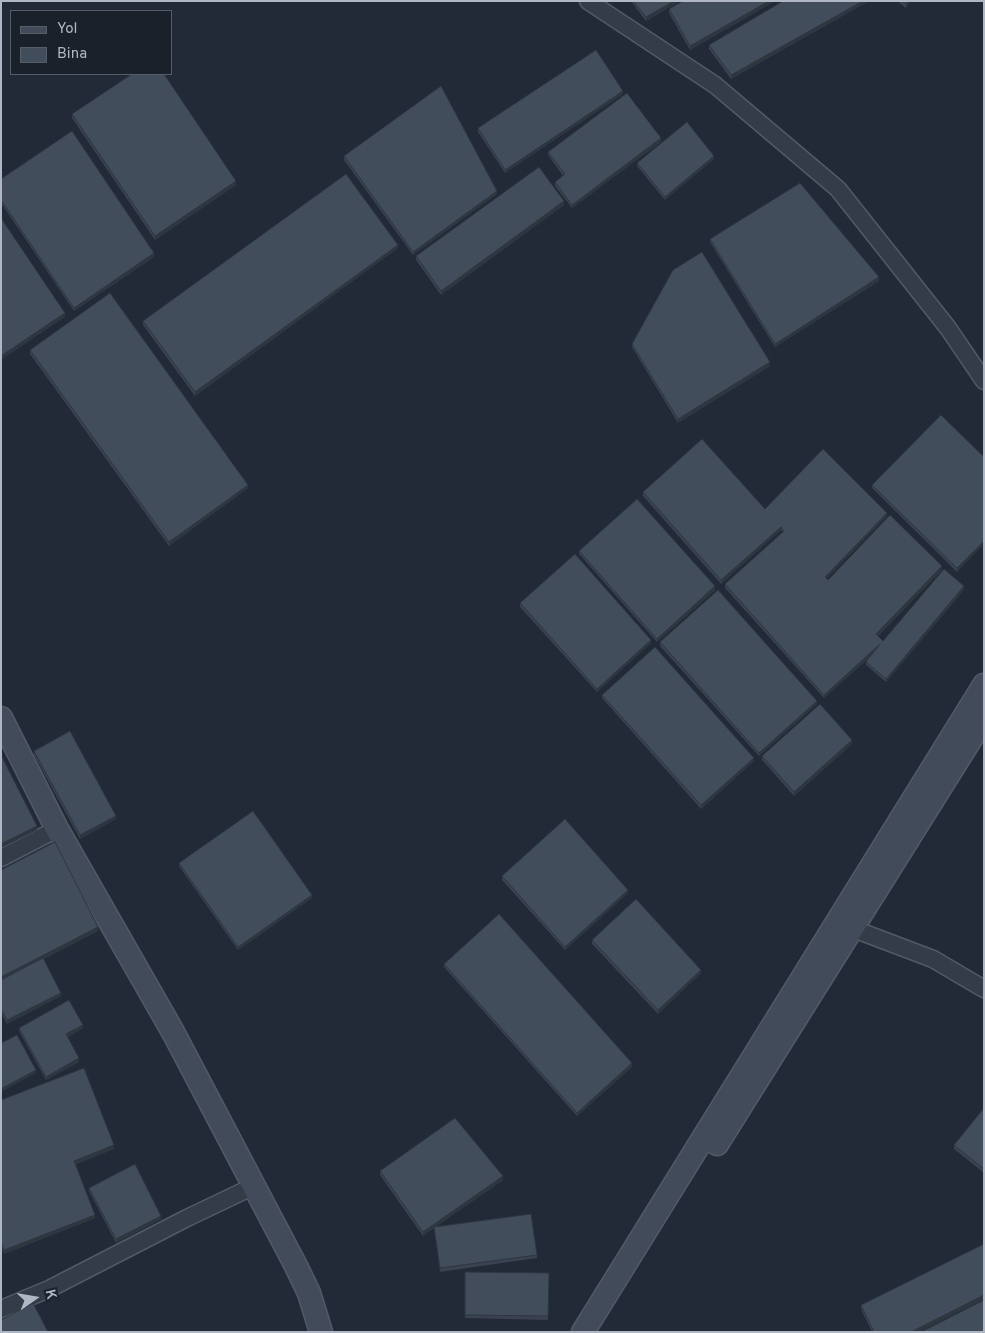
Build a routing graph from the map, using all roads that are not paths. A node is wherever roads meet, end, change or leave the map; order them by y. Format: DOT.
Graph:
graph roads {
  1 [pos="588,1"];
  2 [pos="984,380"];
  3 [pos="984,685"];
  4 [pos="1,718"];
  5 [pos="984,718"];
  6 [pos="57,829"];
  7 [pos="1,858"];
  8 [pos="852,928"];
  9 [pos="984,989"];
  10 [pos="254,1186"];
  11 [pos="1,1309"];
  12 [pos="321,1332"];
  13 [pos="583,1332"];
  14 [pos="601,1332"];
  1 -- 2 [label="street"];
  3 -- 13 [label="street"];
  4 -- 6 [label="street"];
  5 -- 8 [label="street"];
  6 -- 7 [label="street"];
  6 -- 10 [label="street"];
  8 -- 9 [label="street"];
  8 -- 14 [label="street"];
  10 -- 11 [label="street"];
  10 -- 12 [label="street"];
}
